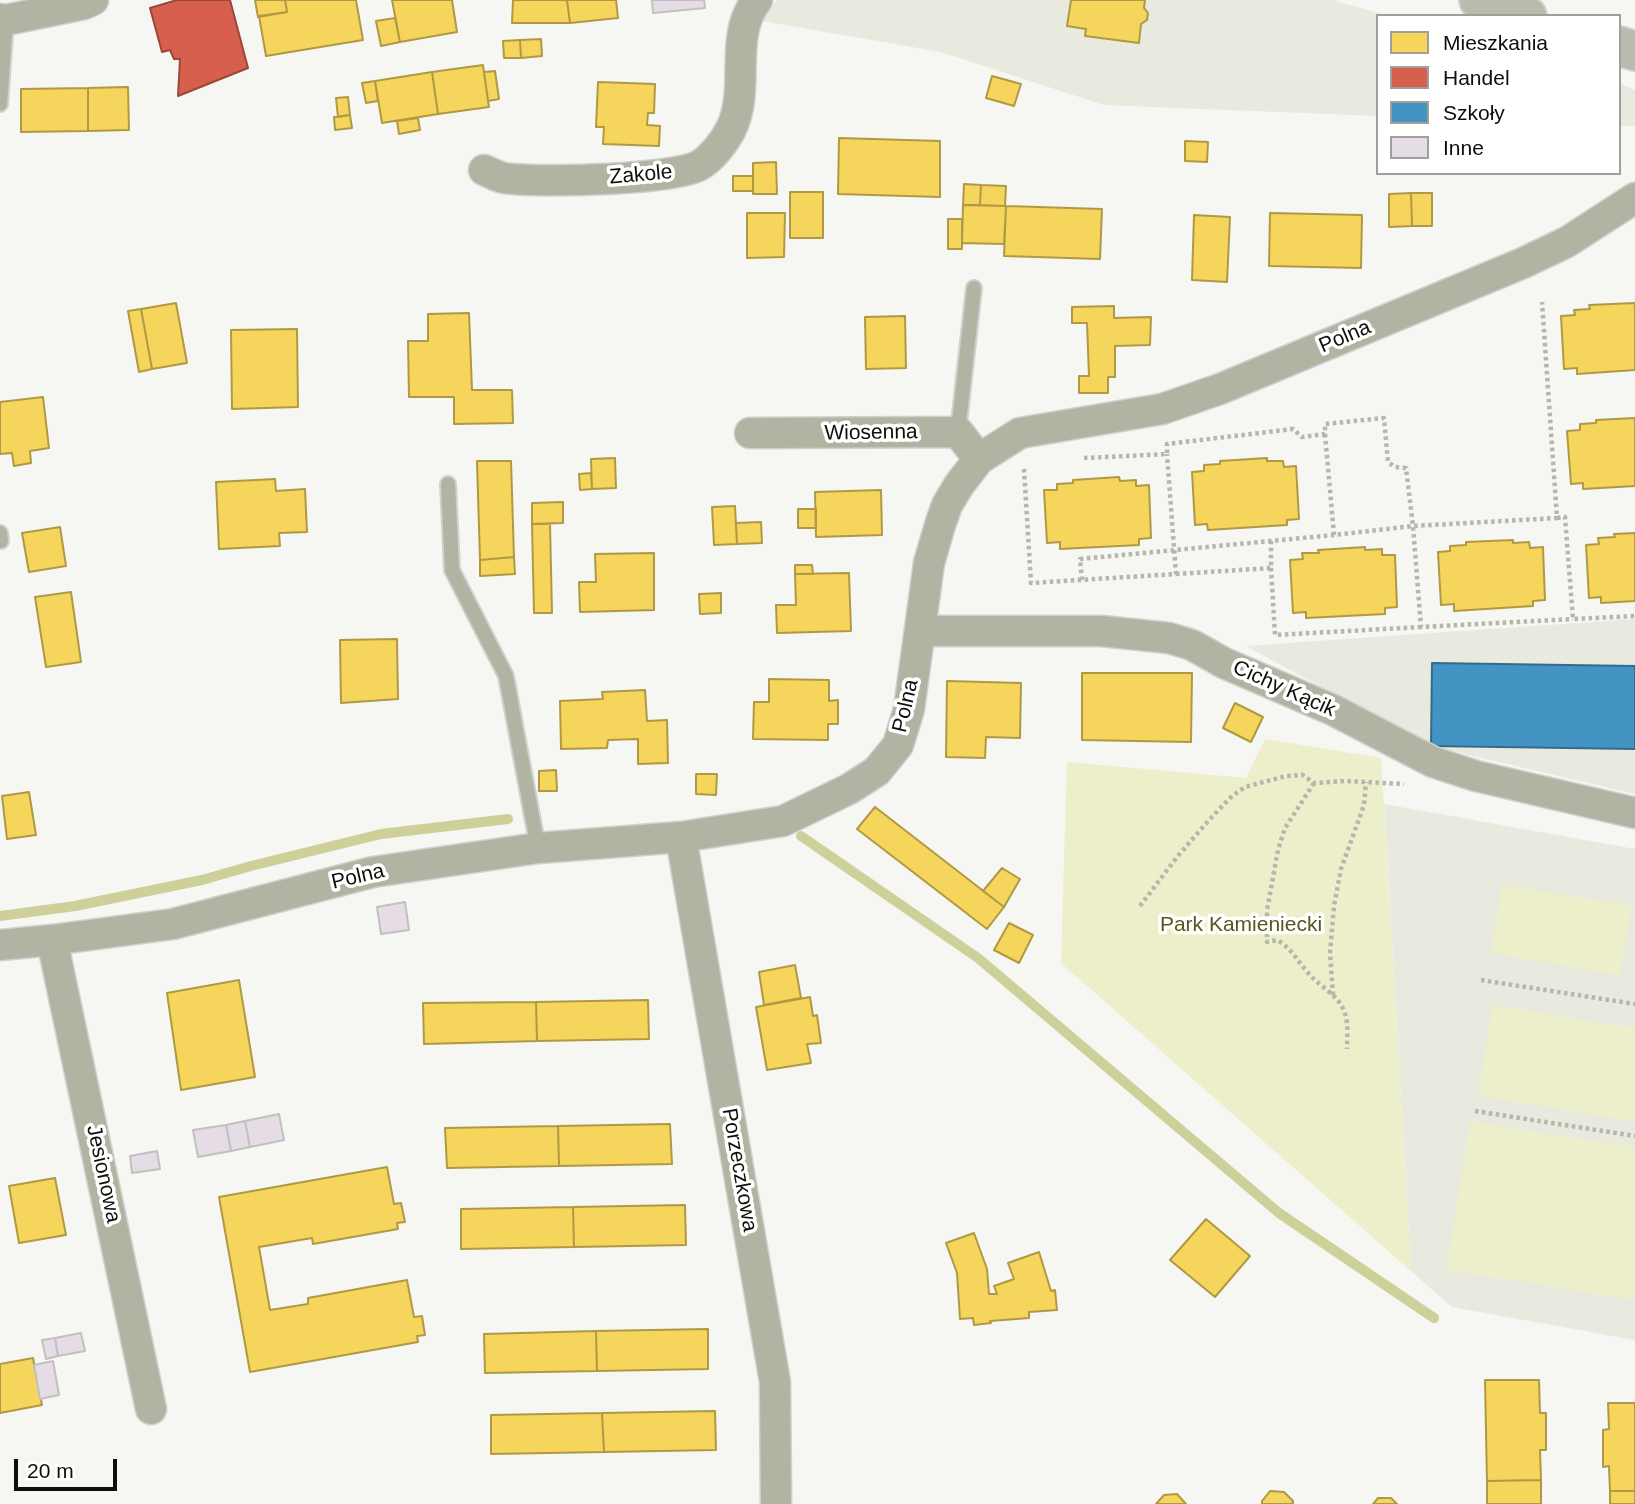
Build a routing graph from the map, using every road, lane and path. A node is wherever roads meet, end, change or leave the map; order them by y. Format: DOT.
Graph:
graph roads {
  1 [pos="93,0"];
  2 [pos="757,0"];
  3 [pos="1479,0"];
  4 [pos="1521,14"];
  5 [pos="3,19"];
  6 [pos="0,104"];
  7 [pos="484,170"];
  8 [pos="1635,198"];
  9 [pos="974,288"];
  10 [pos="1542,302"];
  11 [pos="958,432"];
  12 [pos="750,433"];
  13 [pos="1325,434"];
  14 [pos="1167,454"];
  15 [pos="1076,458"];
  16 [pos="979,459"];
  17 [pos="449,484"];
  18 [pos="1557,518"];
  19 [pos="1413,526"];
  20 [pos="1334,535"];
  21 [pos="1271,541"];
  22 [pos="1174,550"];
  23 [pos="1272,568"];
  24 [pos="1176,574"];
  25 [pos="1082,580"];
  26 [pos="1635,616"];
  27 [pos="1573,619"];
  28 [pos="1421,627"];
  29 [pos="920,631"];
  30 [pos="1366,782"];
  31 [pos="1314,783"];
  32 [pos="1382,784"];
  33 [pos="1635,813"];
  34 [pos="681,837"];
  35 [pos="538,848"];
  36 [pos="1140,906"];
  37 [pos="52,940"];
  38 [pos="0,945"];
  39 [pos="1481,980"];
  40 [pos="1333,995"];
  41 [pos="1635,1004"];
  42 [pos="1347,1049"];
  43 [pos="1475,1111"];
  44 [pos="1635,1136"];
  45 [pos="151,1409"];
  46 [pos="776,1504"];
  1 -- 5 [label="street"];
  2 -- 7 [label="street, Zakole"];
  3 -- 4 [label="main road"];
  5 -- 6 [label="lane"];
  8 -- 16 [label="street, Polna"];
  9 -- 11 [label="lane"];
  10 -- 18 [label="path"];
  11 -- 12 [label="street, Wiosenna"];
  11 -- 16 [label="street"];
  13 -- 14 [label="path"];
  13 -- 19 [label="path"];
  13 -- 20 [label="path"];
  14 -- 15 [label="path"];
  14 -- 22 [label="path"];
  16 -- 25 [label="path"];
  16 -- 29 [label="street, Polna"];
  17 -- 35 [label="lane"];
  18 -- 19 [label="path"];
  18 -- 27 [label="path"];
  19 -- 20 [label="path"];
  19 -- 28 [label="path"];
  20 -- 21 [label="path"];
  21 -- 22 [label="path"];
  21 -- 23 [label="path"];
  22 -- 24 [label="path"];
  22 -- 25 [label="path"];
  23 -- 24 [label="path"];
  23 -- 28 [label="path"];
  24 -- 25 [label="path"];
  26 -- 27 [label="path"];
  27 -- 28 [label="path"];
  29 -- 33 [label="street, Cichy Kącik"];
  29 -- 34 [label="street, Polna"];
  30 -- 31 [label="path"];
  30 -- 32 [label="path"];
  30 -- 40 [label="path"];
  31 -- 36 [label="path"];
  31 -- 40 [label="path"];
  34 -- 35 [label="street, Polna"];
  34 -- 46 [label="street, Porzeczkowa"];
  35 -- 37 [label="street, Polna"];
  37 -- 38 [label="street, Polna"];
  37 -- 45 [label="street, Jesionowa"];
  39 -- 41 [label="path"];
  40 -- 42 [label="path"];
  43 -- 44 [label="path"];
}
